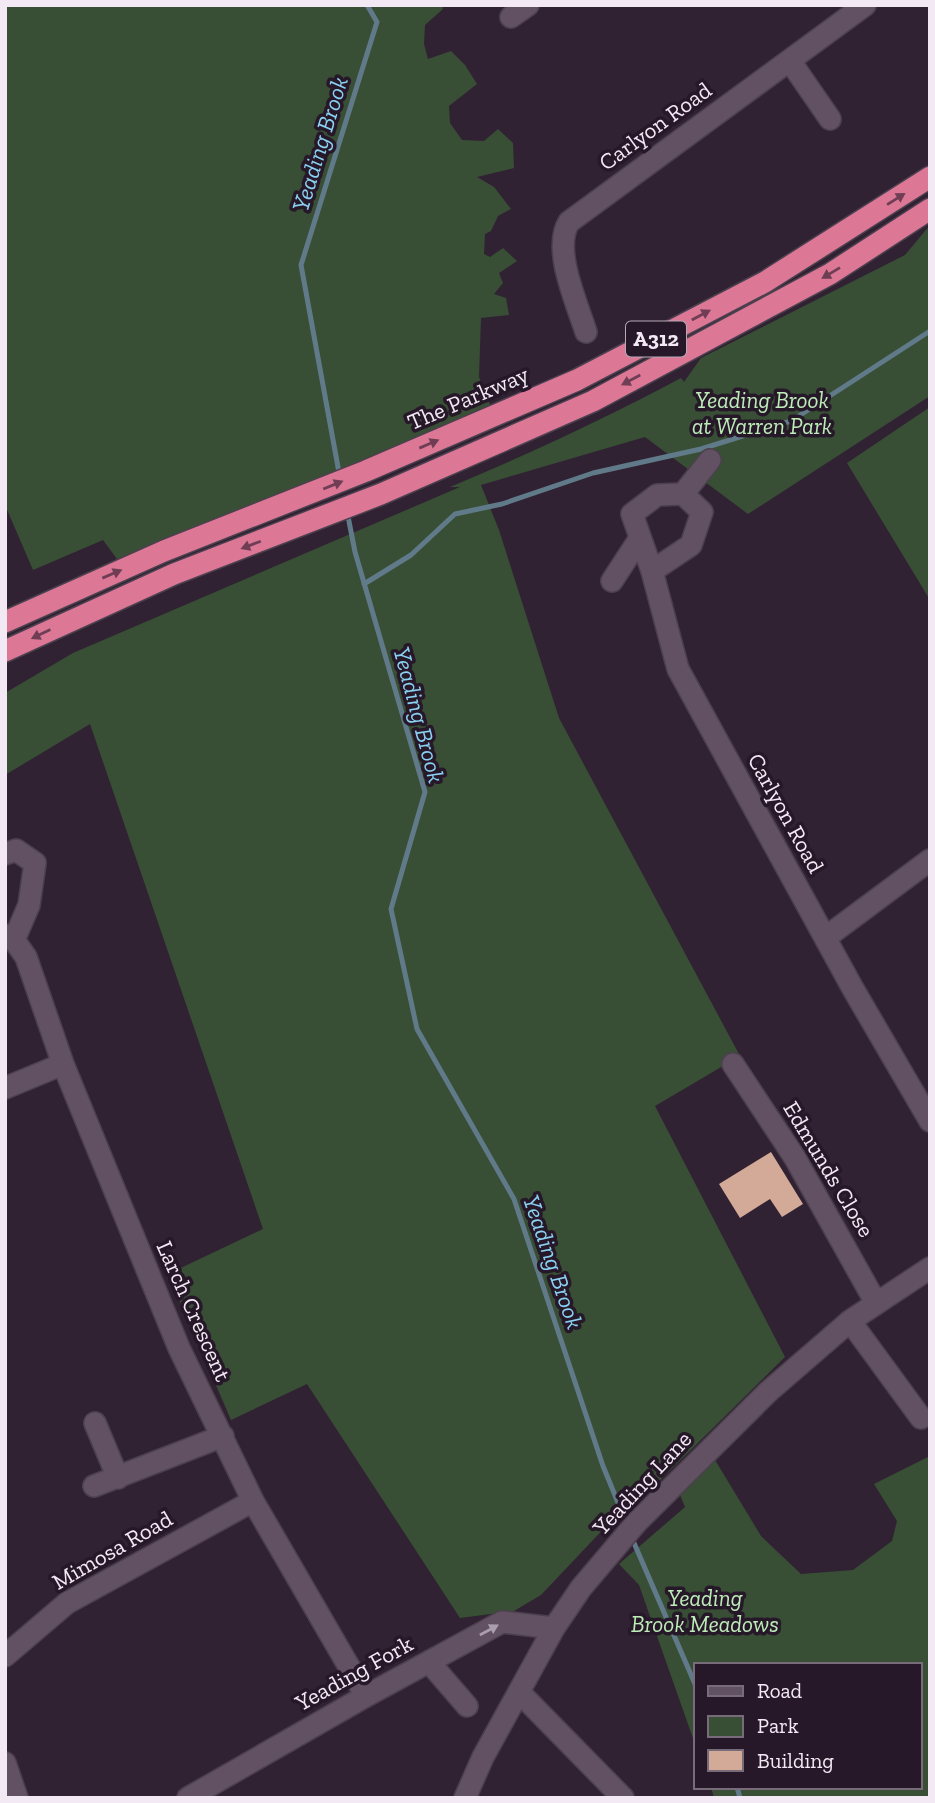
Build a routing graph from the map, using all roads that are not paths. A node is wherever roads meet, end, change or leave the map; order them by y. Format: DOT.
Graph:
graph roads {
  1 [pos="865,5"];
  2 [pos="790,61"];
  3 [pos="830,119"];
  4 [pos="930,177"];
  5 [pos="930,209"];
  6 [pos="586,332"];
  7 [pos="710,460"];
  8 [pos="683,494"];
  9 [pos="640,538"];
  10 [pos="652,571"];
  11 [pos="612,582"];
  12 [pos="5,622"];
  13 [pos="5,651"];
  14 [pos="5,854"];
  15 [pos="930,860"];
  16 [pos="10,937"];
  17 [pos="825,938"];
  18 [pos="733,1064"];
  19 [pos="63,1065"];
  20 [pos="5,1088"];
  21 [pos="930,1121"];
  22 [pos="930,1268"];
  23 [pos="876,1303"];
  24 [pos="850,1321"];
  25 [pos="921,1418"];
  26 [pos="95,1423"];
  27 [pos="223,1436"];
  28 [pos="118,1478"];
  29 [pos="94,1486"];
  30 [pos="253,1501"];
  31 [pos="554,1628"];
  32 [pos="5,1656"];
  33 [pos="429,1662"];
  34 [pos="519,1692"];
  35 [pos="366,1696"];
  36 [pos="467,1706"];
  37 [pos="5,1763"];
  38 [pos="17,1798"];
  39 [pos="188,1798"];
  40 [pos="465,1798"];
  41 [pos="623,1798"];
  1 -- 2 [label="street, Carlyon Road"];
  2 -- 3 [label="street"];
  2 -- 6 [label="street, Carlyon Road"];
  12 -- 4 [label="highway, The Parkway / A312, one-way"];
  5 -- 13 [label="highway, A312, one-way"];
  7 -- 8 [label="street"];
  8 -- 9 [label="street, Carlyon Road"];
  8 -- 10 [label="street"];
  9 -- 10 [label="street, Carlyon Road"];
  9 -- 11 [label="street"];
  10 -- 17 [label="street, Carlyon Road"];
  14 -- 16 [label="street"];
  15 -- 17 [label="street"];
  16 -- 19 [label="street, Larch Crescent"];
  17 -- 21 [label="street, Carlyon Road"];
  18 -- 23 [label="street, Edmunds Close"];
  19 -- 20 [label="street"];
  19 -- 27 [label="street, Larch Crescent"];
  22 -- 23 [label="street, Yeading Lane"];
  23 -- 24 [label="street, Yeading Lane"];
  24 -- 25 [label="street"];
  24 -- 31 [label="street, Yeading Lane"];
  26 -- 28 [label="street"];
  27 -- 28 [label="street"];
  27 -- 30 [label="street, Larch Crescent"];
  28 -- 29 [label="street"];
  30 -- 32 [label="street, Mimosa Road"];
  30 -- 35 [label="street, Larch Crescent"];
  33 -- 31 [label="street, Yeading Fork, one-way"];
  31 -- 34 [label="street, Yeading Lane"];
  33 -- 35 [label="street, Yeading Fork"];
  33 -- 36 [label="street"];
  34 -- 40 [label="street, Yeading Lane"];
  34 -- 41 [label="street"];
  35 -- 39 [label="street, Yeading Fork"];
  37 -- 38 [label="street"];
}
